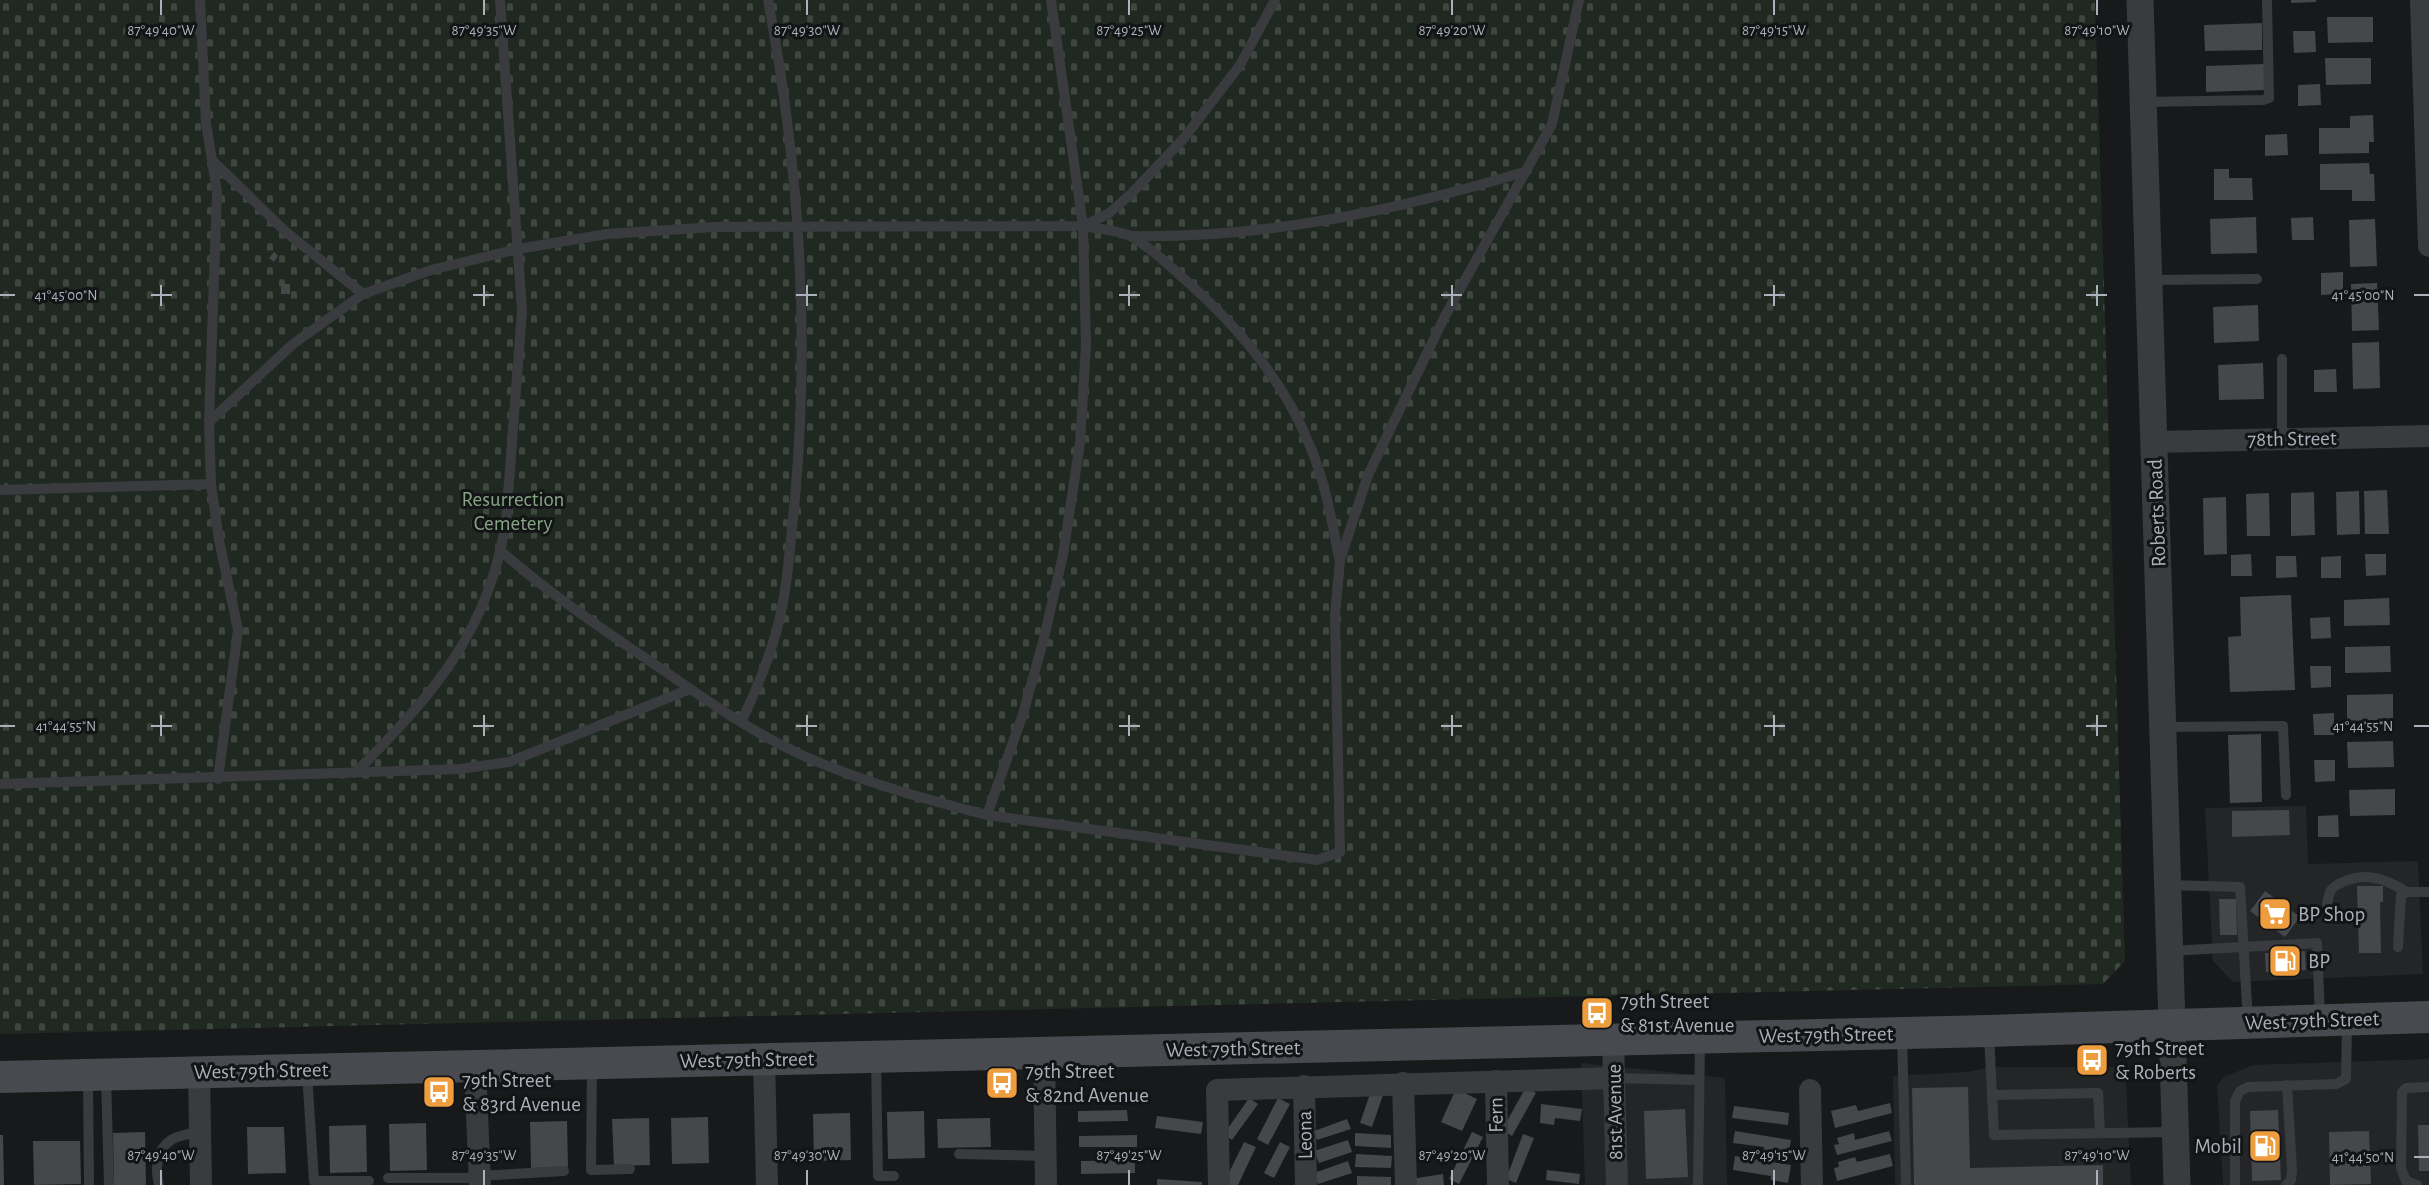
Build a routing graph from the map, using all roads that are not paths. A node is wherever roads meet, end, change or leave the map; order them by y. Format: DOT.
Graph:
graph roads {
  1 [pos="200,0"];
  2 [pos="500,0"];
  3 [pos="768,0"];
  4 [pos="1051,0"];
  5 [pos="1275,0"];
  6 [pos="1579,0"];
  7 [pos="2140,0"];
  8 [pos="2267,0"];
  9 [pos="2421,0"];
  10 [pos="2143,102"];
  11 [pos="212,160"];
  12 [pos="1527,171"];
  13 [pos="1083,226"];
  14 [pos="797,227"];
  15 [pos="1130,236"];
  16 [pos="2429,246"];
  17 [pos="518,249"];
  18 [pos="2257,279"];
  19 [pos="2149,280"];
  20 [pos="363,294"];
  21 [pos="2282,359"];
  22 [pos="209,422"];
  23 [pos="2429,436"];
  24 [pos="2282,440"];
  25 [pos="2155,442"];
  26 [pos="211,484"];
  27 [pos="0,490"];
  28 [pos="502,552"];
  29 [pos="1340,560"];
  30 [pos="690,689"];
  31 [pos="741,722"];
  32 [pos="2163,727"];
  33 [pos="355,773"];
  34 [pos="218,778"];
  35 [pos="0,784"];
  36 [pos="2286,795"];
  37 [pos="987,814"];
  38 [pos="2168,885"];
  39 [pos="2407,892"];
  40 [pos="2429,892"];
  41 [pos="2327,904"];
  42 [pos="2398,947"];
  43 [pos="2244,948"];
  44 [pos="2170,951"];
  45 [pos="2429,1017"];
  46 [pos="2334,1020"];
  47 [pos="2248,1023"];
  48 [pos="2172,1026"];
  49 [pos="1989,1031"];
  50 [pos="1902,1033"];
  51 [pos="1700,1038"];
  52 [pos="1613,1040"];
  53 [pos="1044,1053"];
  54 [pos="876,1057"];
  55 [pos="764,1060"];
  56 [pos="592,1063"];
  57 [pos="475,1066"];
  58 [pos="307,1070"];
  59 [pos="199,1072"];
  60 [pos="97,1075"];
  61 [pos="0,1077"];
  62 [pos="1614,1078"];
  63 [pos="1700,1080"];
  64 [pos="1496,1081"];
  65 [pos="1403,1083"];
  66 [pos="2287,1085"];
  67 [pos="1304,1086"];
  68 [pos="2429,1087"];
  69 [pos="1810,1090"];
  70 [pos="1992,1095"];
  71 [pos="200,1131"];
  72 [pos="2175,1132"];
  73 [pos="2100,1133"];
  74 [pos="959,1154"];
  75 [pos="1045,1156"];
  76 [pos="630,1169"];
  77 [pos="564,1171"];
  78 [pos="894,1176"];
  79 [pos="388,1178"];
  80 [pos="480,1180"];
  81 [pos="369,1181"];
  82 [pos="89,1185"];
  83 [pos="109,1185"];
  84 [pos="159,1185"];
  85 [pos="201,1185"];
  86 [pos="767,1185"];
  87 [pos="1046,1185"];
  88 [pos="1219,1185"];
  89 [pos="1306,1185"];
  90 [pos="1406,1185"];
  91 [pos="1498,1185"];
  92 [pos="1617,1185"];
  93 [pos="1698,1185"];
  94 [pos="1812,1185"];
  95 [pos="1906,1185"];
  96 [pos="2177,1185"];
  97 [pos="2235,1185"];
  98 [pos="2286,1185"];
  99 [pos="2417,1185"];
  1 -- 11 [label="lane"];
  2 -- 17 [label="lane"];
  3 -- 14 [label="lane"];
  4 -- 13 [label="lane"];
  5 -- 13 [label="lane"];
  6 -- 12 [label="lane"];
  7 -- 10 [label="street, Roberts Road"];
  8 -- 10 [label="lane"];
  9 -- 16 [label="street"];
  10 -- 19 [label="street, Roberts Road"];
  11 -- 20 [label="lane"];
  11 -- 22 [label="lane"];
  12 -- 15 [label="lane"];
  12 -- 29 [label="lane"];
  13 -- 14 [label="lane"];
  13 -- 15 [label="lane"];
  13 -- 37 [label="lane"];
  14 -- 17 [label="lane"];
  14 -- 31 [label="lane"];
  15 -- 29 [label="lane"];
  17 -- 20 [label="lane"];
  17 -- 28 [label="lane"];
  18 -- 19 [label="lane"];
  19 -- 25 [label="street, Roberts Road"];
  20 -- 22 [label="lane"];
  21 -- 24 [label="lane"];
  22 -- 26 [label="lane"];
  23 -- 24 [label="street, 78th Street"];
  24 -- 25 [label="street, 78th Street"];
  25 -- 32 [label="street, Roberts Road"];
  26 -- 27 [label="lane"];
  26 -- 34 [label="lane"];
  28 -- 30 [label="lane"];
  28 -- 33 [label="lane"];
  29 -- 37 [label="lane"];
  30 -- 31 [label="lane"];
  30 -- 33 [label="lane"];
  31 -- 37 [label="lane"];
  32 -- 36 [label="lane"];
  32 -- 38 [label="street, Roberts Road"];
  33 -- 34 [label="lane"];
  34 -- 35 [label="lane"];
  38 -- 43 [label="lane"];
  38 -- 44 [label="street, Roberts Road"];
  39 -- 40 [label="lane"];
  39 -- 41 [label="lane"];
  39 -- 42 [label="lane"];
  43 -- 44 [label="lane"];
  43 -- 46 [label="lane"];
  43 -- 47 [label="lane"];
  44 -- 48 [label="street, Roberts Road"];
  45 -- 46 [label="main road, West 79th Street"];
  46 -- 47 [label="main road, West 79th Street"];
  46 -- 66 [label="lane"];
  47 -- 48 [label="main road, West 79th Street"];
  48 -- 49 [label="main road, West 79th Street"];
  48 -- 72 [label="street, Roberts Road"];
  49 -- 50 [label="main road, West 79th Street"];
  49 -- 70 [label="lane"];
  50 -- 51 [label="main road, West 79th Street"];
  50 -- 95 [label="lane"];
  51 -- 52 [label="main road, West 79th Street"];
  51 -- 63 [label="lane"];
  52 -- 53 [label="main road, West 79th Street"];
  52 -- 62 [label="street, 81st Avenue"];
  53 -- 54 [label="main road, West 79th Street"];
  53 -- 75 [label="street"];
  54 -- 55 [label="main road, West 79th Street"];
  54 -- 78 [label="lane"];
  55 -- 56 [label="main road, West 79th Street"];
  55 -- 86 [label="street"];
  56 -- 57 [label="main road, West 79th Street"];
  56 -- 76 [label="lane"];
  57 -- 58 [label="main road, West 79th Street"];
  57 -- 80 [label="street"];
  58 -- 59 [label="main road, West 79th Street"];
  58 -- 81 [label="lane"];
  59 -- 60 [label="main road, West 79th Street"];
  59 -- 71 [label="street"];
  60 -- 61 [label="main road, West 79th Street"];
  60 -- 82 [label="lane"];
  60 -- 83 [label="lane"];
  62 -- 63 [label="lane"];
  62 -- 64 [label="street"];
  62 -- 92 [label="street, 81st Avenue"];
  63 -- 93 [label="lane"];
  64 -- 65 [label="street"];
  64 -- 91 [label="street, Fern"];
  65 -- 67 [label="street"];
  65 -- 90 [label="street"];
  66 -- 97 [label="lane"];
  66 -- 98 [label="lane"];
  67 -- 88 [label="street"];
  67 -- 89 [label="street, Leona"];
  68 -- 99 [label="lane"];
  69 -- 94 [label="street"];
  70 -- 73 [label="lane"];
  70 -- 73 [label="lane"];
  71 -- 84 [label="lane"];
  71 -- 85 [label="street"];
  72 -- 73 [label="lane"];
  72 -- 96 [label="street, Roberts Road"];
  74 -- 75 [label="lane"];
  75 -- 87 [label="street"];
  77 -- 80 [label="lane"];
  79 -- 80 [label="lane"];
}
